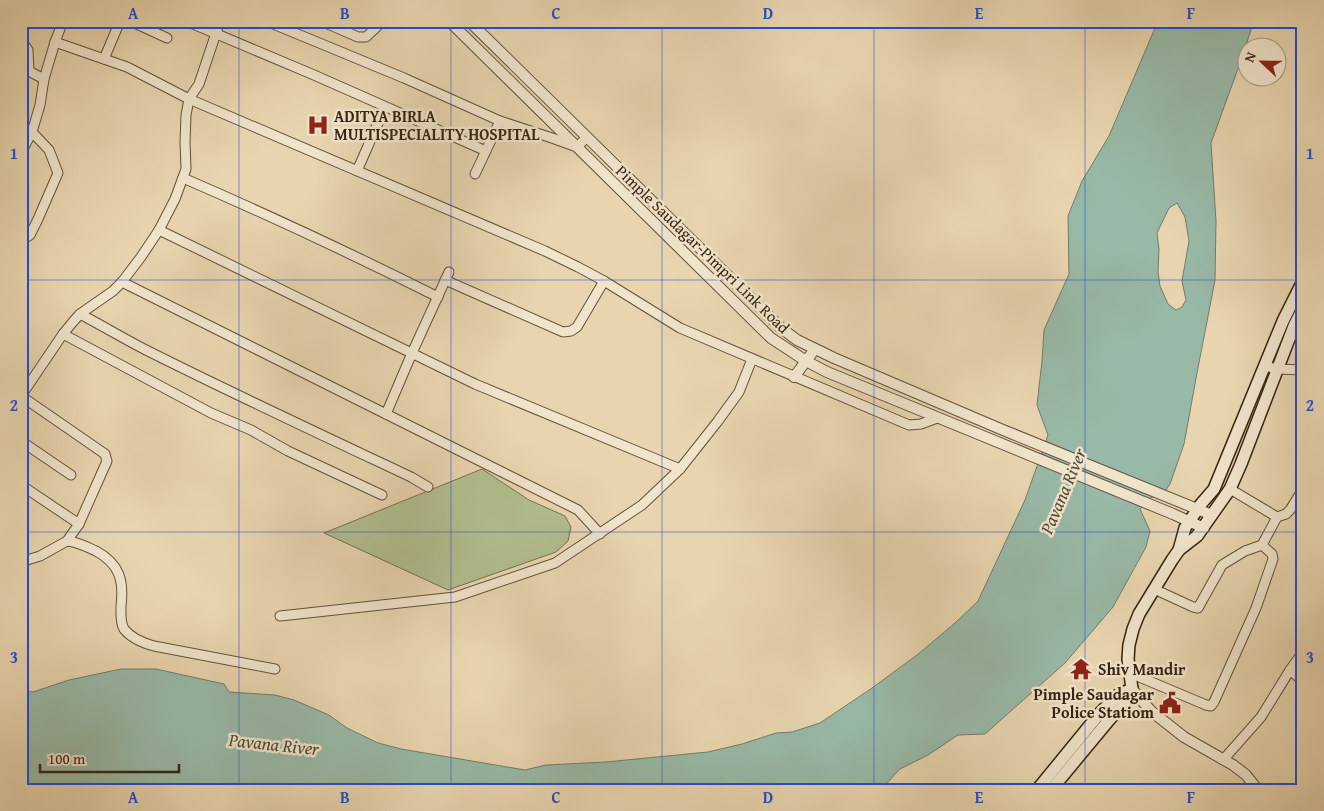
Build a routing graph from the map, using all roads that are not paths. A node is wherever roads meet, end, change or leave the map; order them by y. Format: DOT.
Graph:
graph roads {
  1 [pos="63,21"];
  2 [pos="120,21"];
  3 [pos="130,21"];
  4 [pos="186,21"];
  5 [pos="220,21"];
  6 [pos="266,21"];
  7 [pos="321,21"];
  8 [pos="383,21"];
  9 [pos="450,21"];
  10 [pos="469,21"];
  11 [pos="216,33"];
  12 [pos="167,38"];
  13 [pos="21,40"];
  14 [pos="55,42"];
  15 [pos="104,59"];
  16 [pos="25,69"];
  17 [pos="44,79"];
  18 [pos="189,99"];
  19 [pos="382,114"];
  20 [pos="500,121"];
  21 [pos="32,132"];
  22 [pos="587,137"];
  23 [pos="577,147"];
  24 [pos="486,151"];
  25 [pos="21,153"];
  26 [pos="357,171"];
  27 [pos="475,174"];
  28 [pos="183,178"];
  29 [pos="159,230"];
  30 [pos="21,242"];
  31 [pos="1303,281"];
  32 [pos="122,282"];
  33 [pos="604,282"];
  34 [pos="438,297"];
  35 [pos="1303,308"];
  36 [pos="80,314"];
  37 [pos="63,334"];
  38 [pos="815,349"];
  39 [pos="412,353"];
  40 [pos="752,359"];
  41 [pos="806,362"];
  42 [pos="1264,366"];
  43 [pos="1278,369"];
  44 [pos="1303,370"];
  45 [pos="794,377"];
  46 [pos="22,394"];
  47 [pos="386,414"];
  48 [pos="937,418"];
  49 [pos="21,441"];
  50 [pos="680,469"];
  51 [pos="71,475"];
  52 [pos="21,485"];
  53 [pos="428,487"];
  54 [pos="1230,489"];
  55 [pos="1303,489"];
  56 [pos="382,495"];
  57 [pos="1198,509"];
  58 [pos="1212,515"];
  59 [pos="1277,517"];
  60 [pos="1190,521"];
  61 [pos="78,524"];
  62 [pos="1204,528"];
  63 [pos="600,534"];
  64 [pos="67,541"];
  65 [pos="1262,545"];
  66 [pos="1179,550"];
  67 [pos="21,559"];
  68 [pos="1154,589"];
  69 [pos="280,616"];
  70 [pos="1303,652"];
  71 [pos="275,669"];
  72 [pos="1290,670"];
  73 [pos="1130,673"];
  74 [pos="1303,681"];
  75 [pos="1132,689"];
  76 [pos="1223,760"];
  77 [pos="1037,790"];
  78 [pos="1051,790"];
  79 [pos="1258,790"];
  1 -- 14 [label="street"];
  2 -- 15 [label="street"];
  3 -- 12 [label="street"];
  4 -- 11 [label="street"];
  5 -- 11 [label="street"];
  6 -- 20 [label="street"];
  7 -- 8 [label="street"];
  9 -- 23 [label="street, Pimple Saudagar-Pimpri Link Road"];
  10 -- 22 [label="street, Pimple Saudagar-Pimpri Link Road"];
  11 -- 18 [label="street"];
  11 -- 24 [label="street"];
  13 -- 16 [label="street"];
  14 -- 15 [label="street"];
  14 -- 17 [label="street"];
  15 -- 18 [label="street"];
  16 -- 17 [label="street"];
  17 -- 21 [label="street"];
  18 -- 26 [label="street"];
  18 -- 28 [label="street"];
  19 -- 26 [label="street"];
  20 -- 23 [label="street"];
  20 -- 24 [label="street"];
  21 -- 25 [label="street"];
  21 -- 30 [label="street"];
  22 -- 23 [label="street"];
  22 -- 38 [label="street, Pimple Saudagar-Pimpri Link Road"];
  23 -- 41 [label="street, Pimple Saudagar-Pimpri Link Road"];
  24 -- 27 [label="street"];
  26 -- 33 [label="street"];
  28 -- 29 [label="street"];
  28 -- 34 [label="street"];
  29 -- 32 [label="street"];
  29 -- 39 [label="street"];
  31 -- 42 [label="main road"];
  32 -- 36 [label="street"];
  32 -- 47 [label="street"];
  33 -- 34 [label="street"];
  33 -- 40 [label="street"];
  34 -- 39 [label="street"];
  35 -- 43 [label="main road"];
  36 -- 37 [label="street"];
  36 -- 53 [label="street"];
  37 -- 46 [label="street"];
  37 -- 56 [label="street"];
  38 -- 41 [label="street"];
  38 -- 57 [label="street, Pimple Saudagar-Pimpri Link Road"];
  39 -- 47 [label="street"];
  39 -- 50 [label="street"];
  40 -- 45 [label="street"];
  40 -- 50 [label="street"];
  41 -- 45 [label="street"];
  41 -- 48 [label="street, Pimple Saudagar-Pimpri Link Road"];
  42 -- 43 [label="street"];
  42 -- 57 [label="main road"];
  43 -- 44 [label="street"];
  43 -- 54 [label="main road"];
  45 -- 48 [label="street"];
  46 -- 61 [label="street"];
  47 -- 63 [label="street"];
  48 -- 60 [label="street, Pimple Saudagar-Pimpri Link Road"];
  49 -- 51 [label="street"];
  50 -- 63 [label="street"];
  52 -- 61 [label="street"];
  54 -- 58 [label="main road"];
  54 -- 59 [label="street"];
  55 -- 59 [label="street"];
  57 -- 58 [label="street, Pimple Saudagar-Pimpri Link Road"];
  57 -- 60 [label="main road"];
  58 -- 62 [label="main road"];
  59 -- 65 [label="street"];
  60 -- 62 [label="street, Pimple Saudagar-Pimpri Link Road"];
  60 -- 66 [label="main road"];
  61 -- 64 [label="street"];
  62 -- 66 [label="main road"];
  63 -- 69 [label="street"];
  64 -- 67 [label="street"];
  64 -- 71 [label="street"];
  65 -- 68 [label="street"];
  65 -- 73 [label="street"];
  66 -- 68 [label="main road"];
  68 -- 73 [label="main road"];
  70 -- 72 [label="street"];
  72 -- 74 [label="street"];
  72 -- 76 [label="street"];
  73 -- 75 [label="main road"];
  75 -- 76 [label="street"];
  75 -- 77 [label="main road"];
  75 -- 78 [label="main road"];
  76 -- 79 [label="street"];
}
